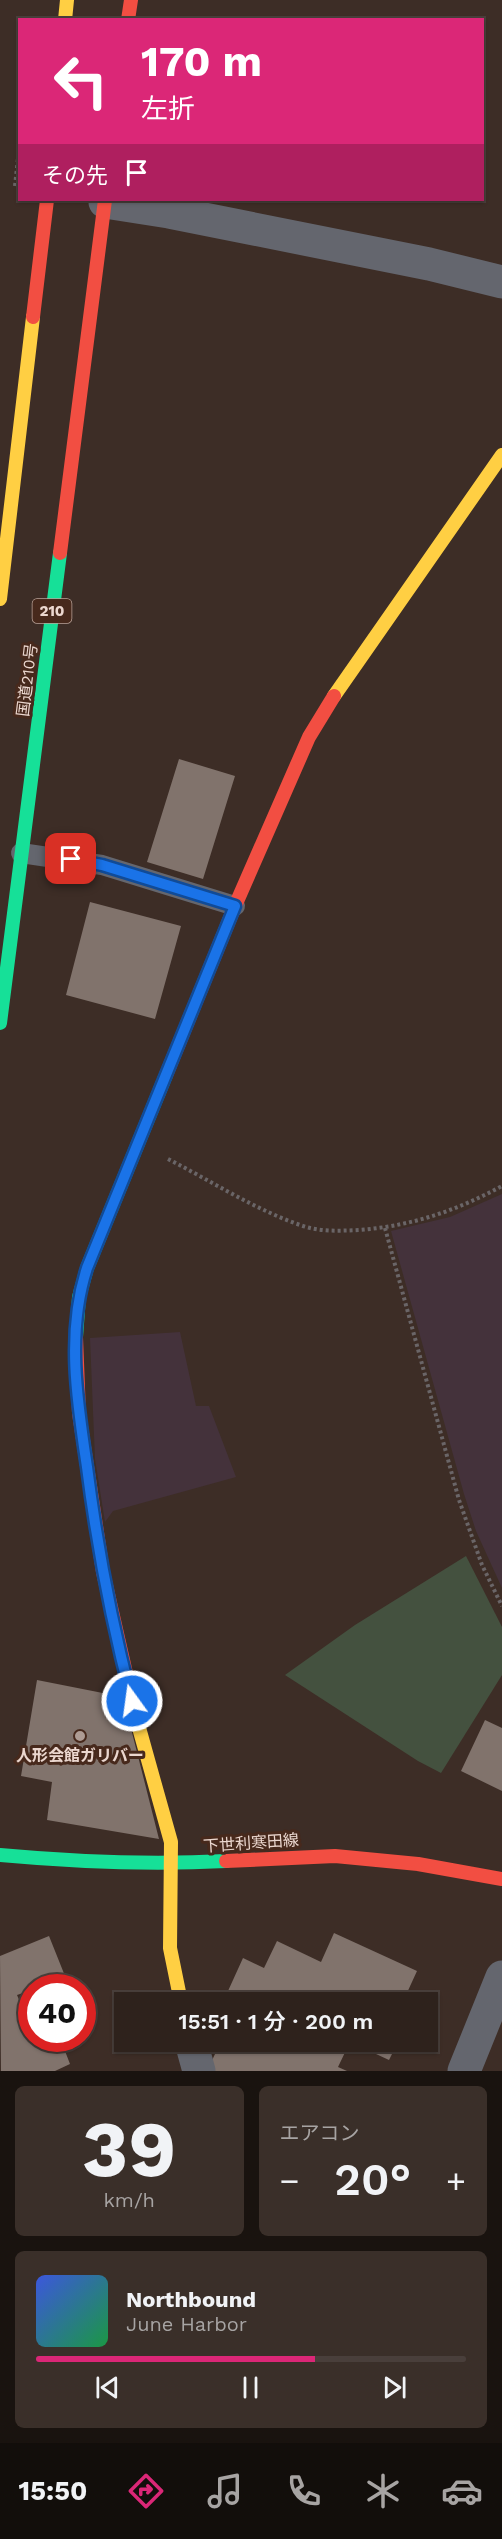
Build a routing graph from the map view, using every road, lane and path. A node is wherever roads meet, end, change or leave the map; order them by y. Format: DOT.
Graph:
graph roads {
  1 [pos="67,0"];
  2 [pos="131,0"];
  3 [pos="65,18"];
  4 [pos="128,18"];
  5 [pos="47,201"];
  6 [pos="105,201"];
  7 [pos="502,282"];
  8 [pos="502,455"];
  9 [pos="0,599"];
  10 [pos="21,853"];
  11 [pos="0,884"];
  12 [pos="18,886"];
  13 [pos="235,906"];
  14 [pos="0,1023"];
  15 [pos="138,1144"];
  16 [pos="502,1186"];
  17 [pos="385,1228"];
  18 [pos="502,1606"];
  19 [pos="0,1855"];
  20 [pos="172,1864"];
  21 [pos="502,1879"];
  22 [pos="502,1977"];
  23 [pos="179,1992"];
  24 [pos="194,2052"];
  25 [pos="199,2071"];
  26 [pos="464,2071"];
  1 -- 3 [label="main road"];
  2 -- 4 [label="main road"];
  5 -- 9 [label="main road"];
  6 -- 7 [label="street"];
  6 -- 10 [label="main road, 国道210号 / 210"];
  8 -- 13 [label="main road"];
  10 -- 12 [label="main road, 国道210号 / 210"];
  10 -- 13 [label="lane"];
  11 -- 12 [label="main road"];
  12 -- 14 [label="main road, 国道210号 / 210"];
  13 -- 15 [label="main road"];
  15 -- 17 [label="path"];
  15 -- 20 [label="main road"];
  16 -- 17 [label="path"];
  17 -- 18 [label="path"];
  19 -- 20 [label="main road, 下世利寒田線"];
  20 -- 21 [label="main road, 下世利寒田線"];
  20 -- 23 [label="main road"];
  22 -- 26 [label="street"];
  24 -- 25 [label="street"];
}
